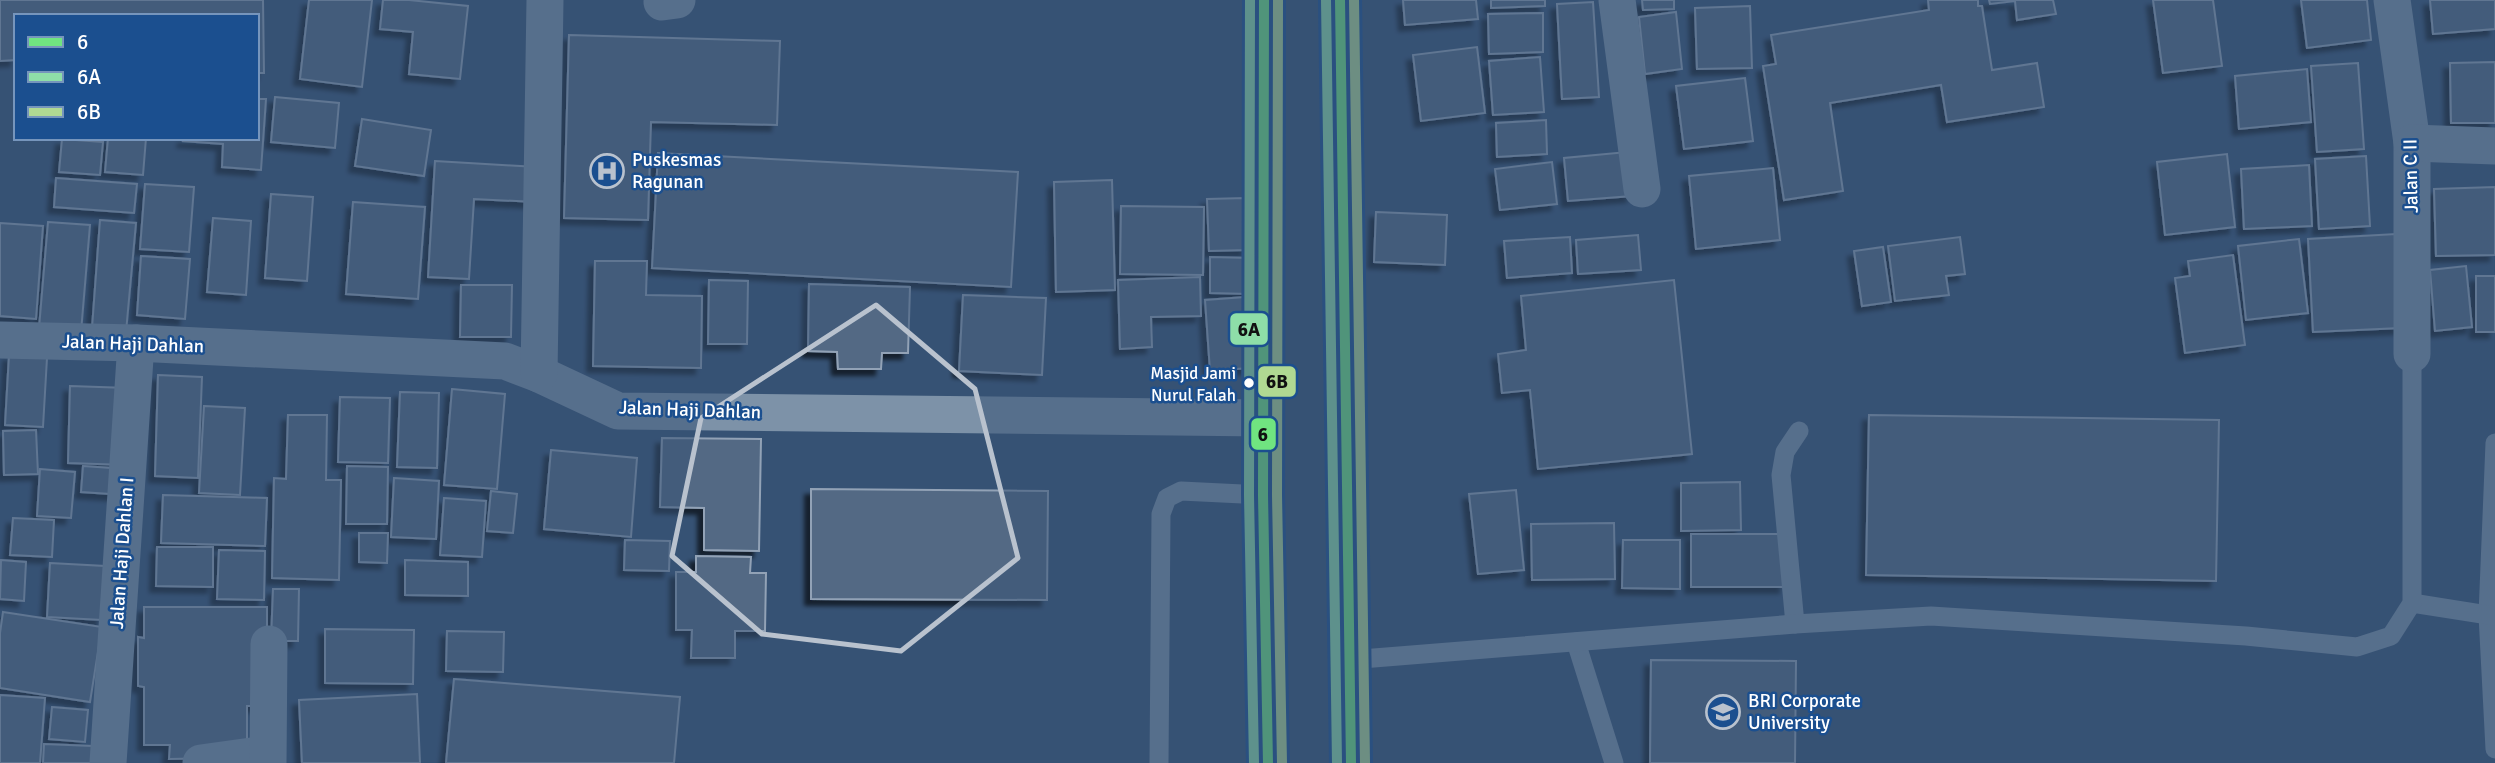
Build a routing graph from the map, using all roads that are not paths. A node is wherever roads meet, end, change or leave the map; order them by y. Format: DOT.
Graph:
graph roads {
  1 [pos="545,0"];
  2 [pos="1264,0"];
  3 [pos="1340,0"];
  4 [pos="1617,0"];
  5 [pos="2392,0"];
  6 [pos="2412,143"];
  7 [pos="2495,146"];
  8 [pos="1642,189"];
  9 [pos="0,340"];
  10 [pos="136,343"];
  11 [pos="2412,354"];
  12 [pos="539,373"];
  13 [pos="1264,418"];
  14 [pos="1799,431"];
  15 [pos="2495,443"];
  16 [pos="1263,495"];
  17 [pos="2412,603"];
  18 [pos="2492,615"];
  19 [pos="1795,624"];
  20 [pos="1576,642"];
  21 [pos="269,644"];
  22 [pos="1349,660"];
  23 [pos="2495,749"];
  24 [pos="268,758"];
  25 [pos="107,763"];
  26 [pos="201,763"];
  27 [pos="1159,763"];
  28 [pos="1268,763"];
  29 [pos="1351,763"];
  30 [pos="1614,763"];
  1 -- 12 [label="street"];
  2 -- 13 [label="main road"];
  3 -- 22 [label="main road"];
  4 -- 8 [label="street"];
  5 -- 6 [label="street, Jalan C II"];
  6 -- 7 [label="street"];
  6 -- 11 [label="street, Jalan C II"];
  9 -- 10 [label="street, Jalan Haji Dahlan"];
  10 -- 12 [label="street, Jalan Haji Dahlan"];
  10 -- 25 [label="street, Jalan Haji Dahlan I"];
  11 -- 17 [label="lane"];
  12 -- 13 [label="street, Jalan Haji Dahlan"];
  13 -- 16 [label="main road"];
  14 -- 19 [label="lane"];
  15 -- 18 [label="lane"];
  16 -- 27 [label="lane"];
  16 -- 28 [label="main road"];
  17 -- 18 [label="lane"];
  17 -- 19 [label="lane"];
  18 -- 23 [label="lane"];
  19 -- 20 [label="lane"];
  20 -- 22 [label="lane"];
  20 -- 30 [label="lane"];
  21 -- 24 [label="street"];
  22 -- 29 [label="main road"];
  24 -- 26 [label="street"];
}
